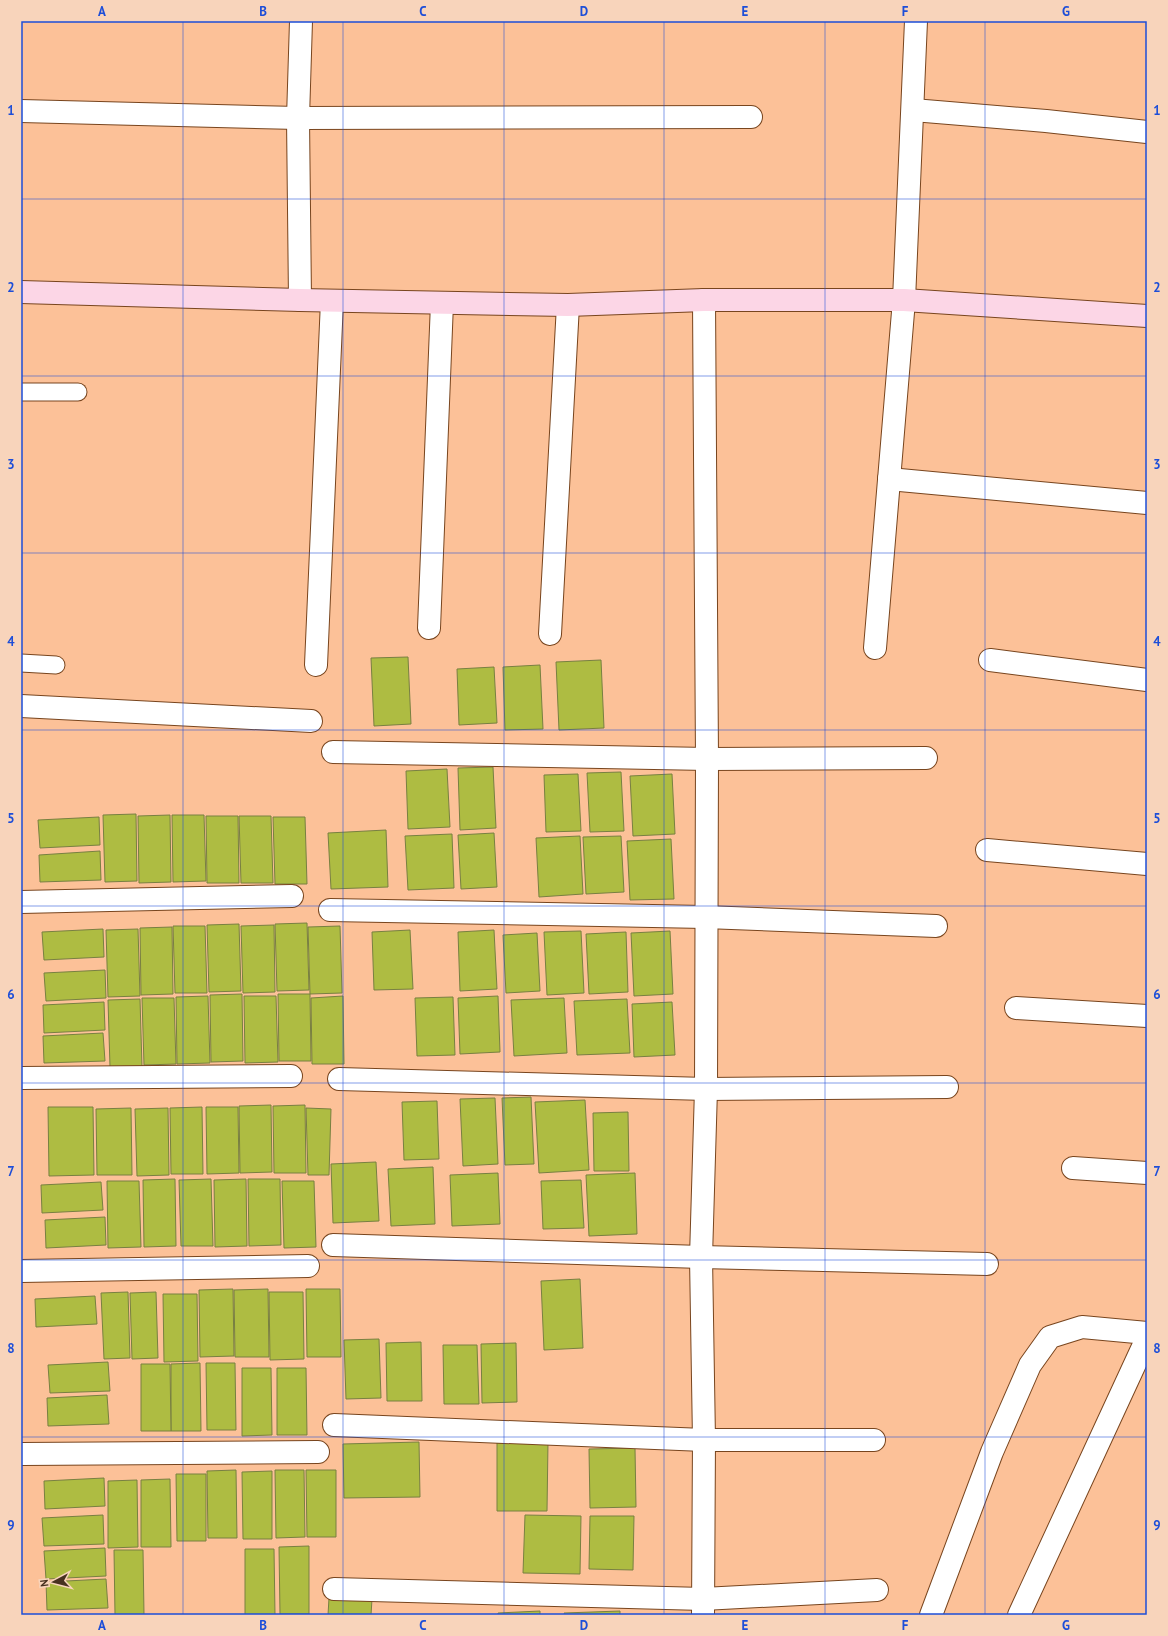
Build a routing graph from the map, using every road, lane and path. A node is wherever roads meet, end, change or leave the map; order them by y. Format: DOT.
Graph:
graph roads {
  1 [pos="301,21"];
  2 [pos="916,21"];
  3 [pos="913,110"];
  4 [pos="21,111"];
  5 [pos="751,116"];
  6 [pos="298,118"];
  7 [pos="1147,132"];
  8 [pos="21,292"];
  9 [pos="300,300"];
  10 [pos="704,300"];
  11 [pos="904,300"];
  12 [pos="332,301"];
  13 [pos="442,303"];
  14 [pos="568,305"];
  15 [pos="1147,316"];
  16 [pos="21,392"];
  17 [pos="78,392"];
  18 [pos="889,479"];
  19 [pos="1147,503"];
  20 [pos="429,628"];
  21 [pos="550,634"];
  22 [pos="875,648"];
  23 [pos="990,660"];
  24 [pos="21,663"];
  25 [pos="56,665"];
  26 [pos="316,665"];
  27 [pos="1147,680"];
  28 [pos="21,706"];
  29 [pos="311,721"];
  30 [pos="333,752"];
  31 [pos="926,758"];
  32 [pos="707,759"];
  33 [pos="987,850"];
  34 [pos="1147,864"];
  35 [pos="292,896"];
  36 [pos="21,902"];
  37 [pos="330,910"];
  38 [pos="705,917"];
  39 [pos="936,926"];
  40 [pos="1016,1008"];
  41 [pos="1147,1016"];
  42 [pos="291,1076"];
  43 [pos="21,1078"];
  44 [pos="339,1079"];
  45 [pos="947,1087"];
  46 [pos="706,1089"];
  47 [pos="1073,1168"];
  48 [pos="1147,1173"];
  49 [pos="333,1245"];
  50 [pos="700,1257"];
  51 [pos="987,1264"];
  52 [pos="308,1266"];
  53 [pos="21,1271"];
  54 [pos="1147,1333"];
  55 [pos="1147,1338"];
  56 [pos="334,1425"];
  57 [pos="704,1440"];
  58 [pos="874,1440"];
  59 [pos="318,1452"];
  60 [pos="21,1454"];
  61 [pos="334,1589"];
  62 [pos="877,1590"];
  63 [pos="703,1607"];
  64 [pos="931,1615"];
  65 [pos="1019,1615"];
  1 -- 6 [label="street"];
  2 -- 3 [label="street"];
  3 -- 7 [label="street"];
  3 -- 11 [label="street"];
  4 -- 6 [label="street"];
  5 -- 6 [label="street"];
  6 -- 9 [label="street"];
  8 -- 9 [label="street"];
  9 -- 12 [label="street"];
  10 -- 11 [label="street"];
  10 -- 14 [label="street"];
  10 -- 32 [label="street"];
  11 -- 15 [label="street"];
  11 -- 18 [label="street"];
  12 -- 13 [label="street"];
  12 -- 26 [label="street"];
  13 -- 14 [label="street"];
  13 -- 20 [label="street"];
  14 -- 21 [label="street"];
  16 -- 17 [label="lane"];
  18 -- 19 [label="street"];
  18 -- 22 [label="street"];
  23 -- 27 [label="street"];
  24 -- 25 [label="lane"];
  28 -- 29 [label="street"];
  30 -- 32 [label="street"];
  31 -- 32 [label="street"];
  32 -- 38 [label="street"];
  33 -- 34 [label="street"];
  35 -- 36 [label="street"];
  37 -- 38 [label="street"];
  38 -- 39 [label="street"];
  38 -- 46 [label="street"];
  40 -- 41 [label="street"];
  42 -- 43 [label="street"];
  44 -- 46 [label="street"];
  45 -- 46 [label="street"];
  46 -- 50 [label="street"];
  47 -- 48 [label="street"];
  49 -- 50 [label="street"];
  50 -- 51 [label="street"];
  50 -- 57 [label="street"];
  52 -- 53 [label="street"];
  54 -- 64 [label="street"];
  55 -- 65 [label="street"];
  56 -- 57 [label="street"];
  57 -- 58 [label="street"];
  57 -- 63 [label="street"];
  59 -- 60 [label="street"];
  61 -- 63 [label="street"];
  62 -- 63 [label="street"];
}
